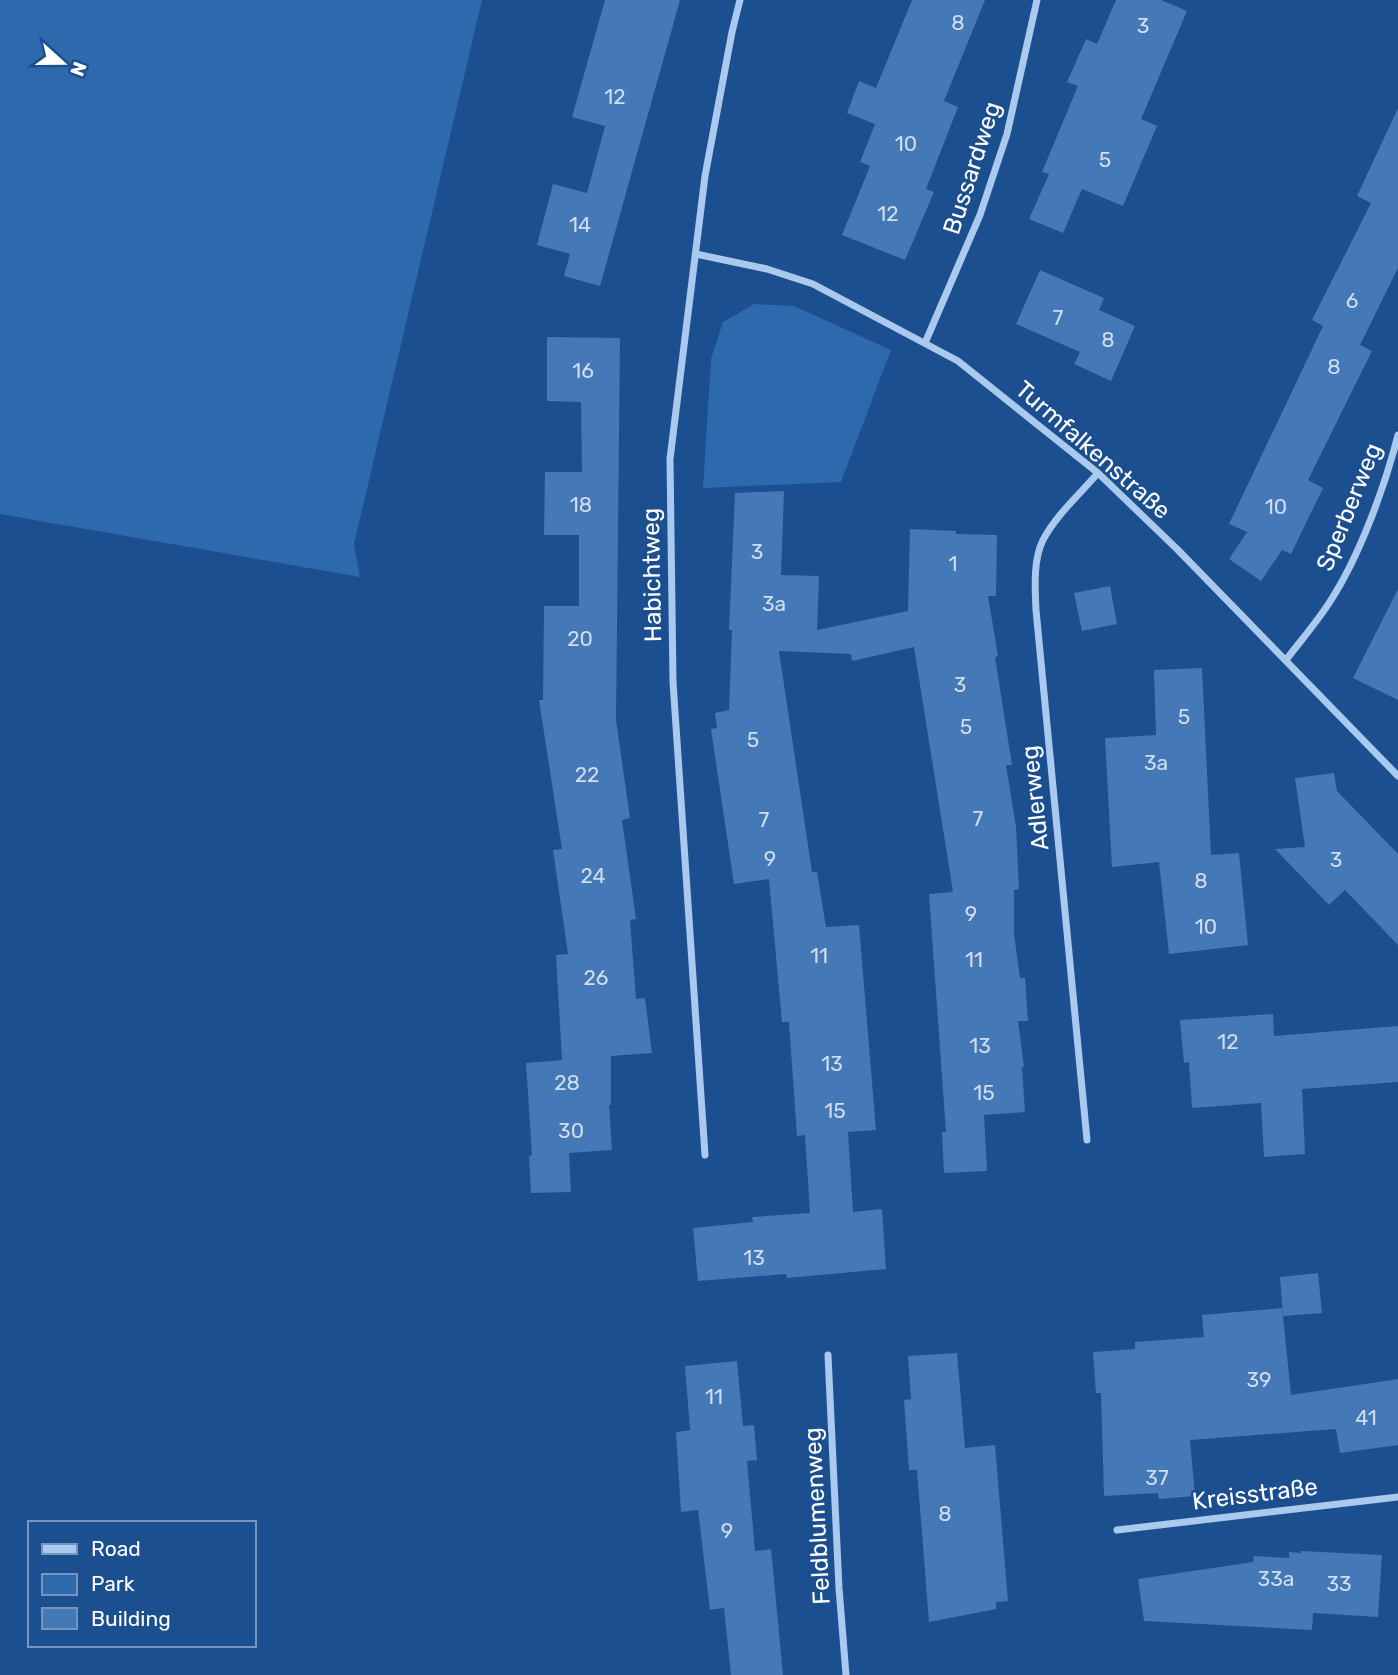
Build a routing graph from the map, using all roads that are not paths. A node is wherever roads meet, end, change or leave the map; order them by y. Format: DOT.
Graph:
graph roads {
  1 [pos="740,0"];
  2 [pos="1037,0"];
  3 [pos="696,254"];
  4 [pos="925,343"];
  5 [pos="1398,435"];
  6 [pos="1098,473"];
  7 [pos="1286,660"];
  8 [pos="1398,776"];
  9 [pos="1087,1140"];
  10 [pos="705,1155"];
  11 [pos="828,1355"];
  12 [pos="1398,1497"];
  13 [pos="1117,1530"];
  14 [pos="846,1675"];
  1 -- 3 [label="street, Habichtweg"];
  2 -- 4 [label="street, Bussardweg"];
  3 -- 4 [label="street, Turmfalkenstraße"];
  3 -- 10 [label="street, Habichtweg"];
  4 -- 6 [label="street, Turmfalkenstraße"];
  5 -- 7 [label="street, Sperberweg"];
  6 -- 7 [label="street, Turmfalkenstraße"];
  6 -- 9 [label="street, Adlerweg"];
  7 -- 8 [label="street, Turmfalkenstraße"];
  11 -- 14 [label="street, Feldblumenweg"];
  12 -- 13 [label="street, Kreisstraße"];
}
